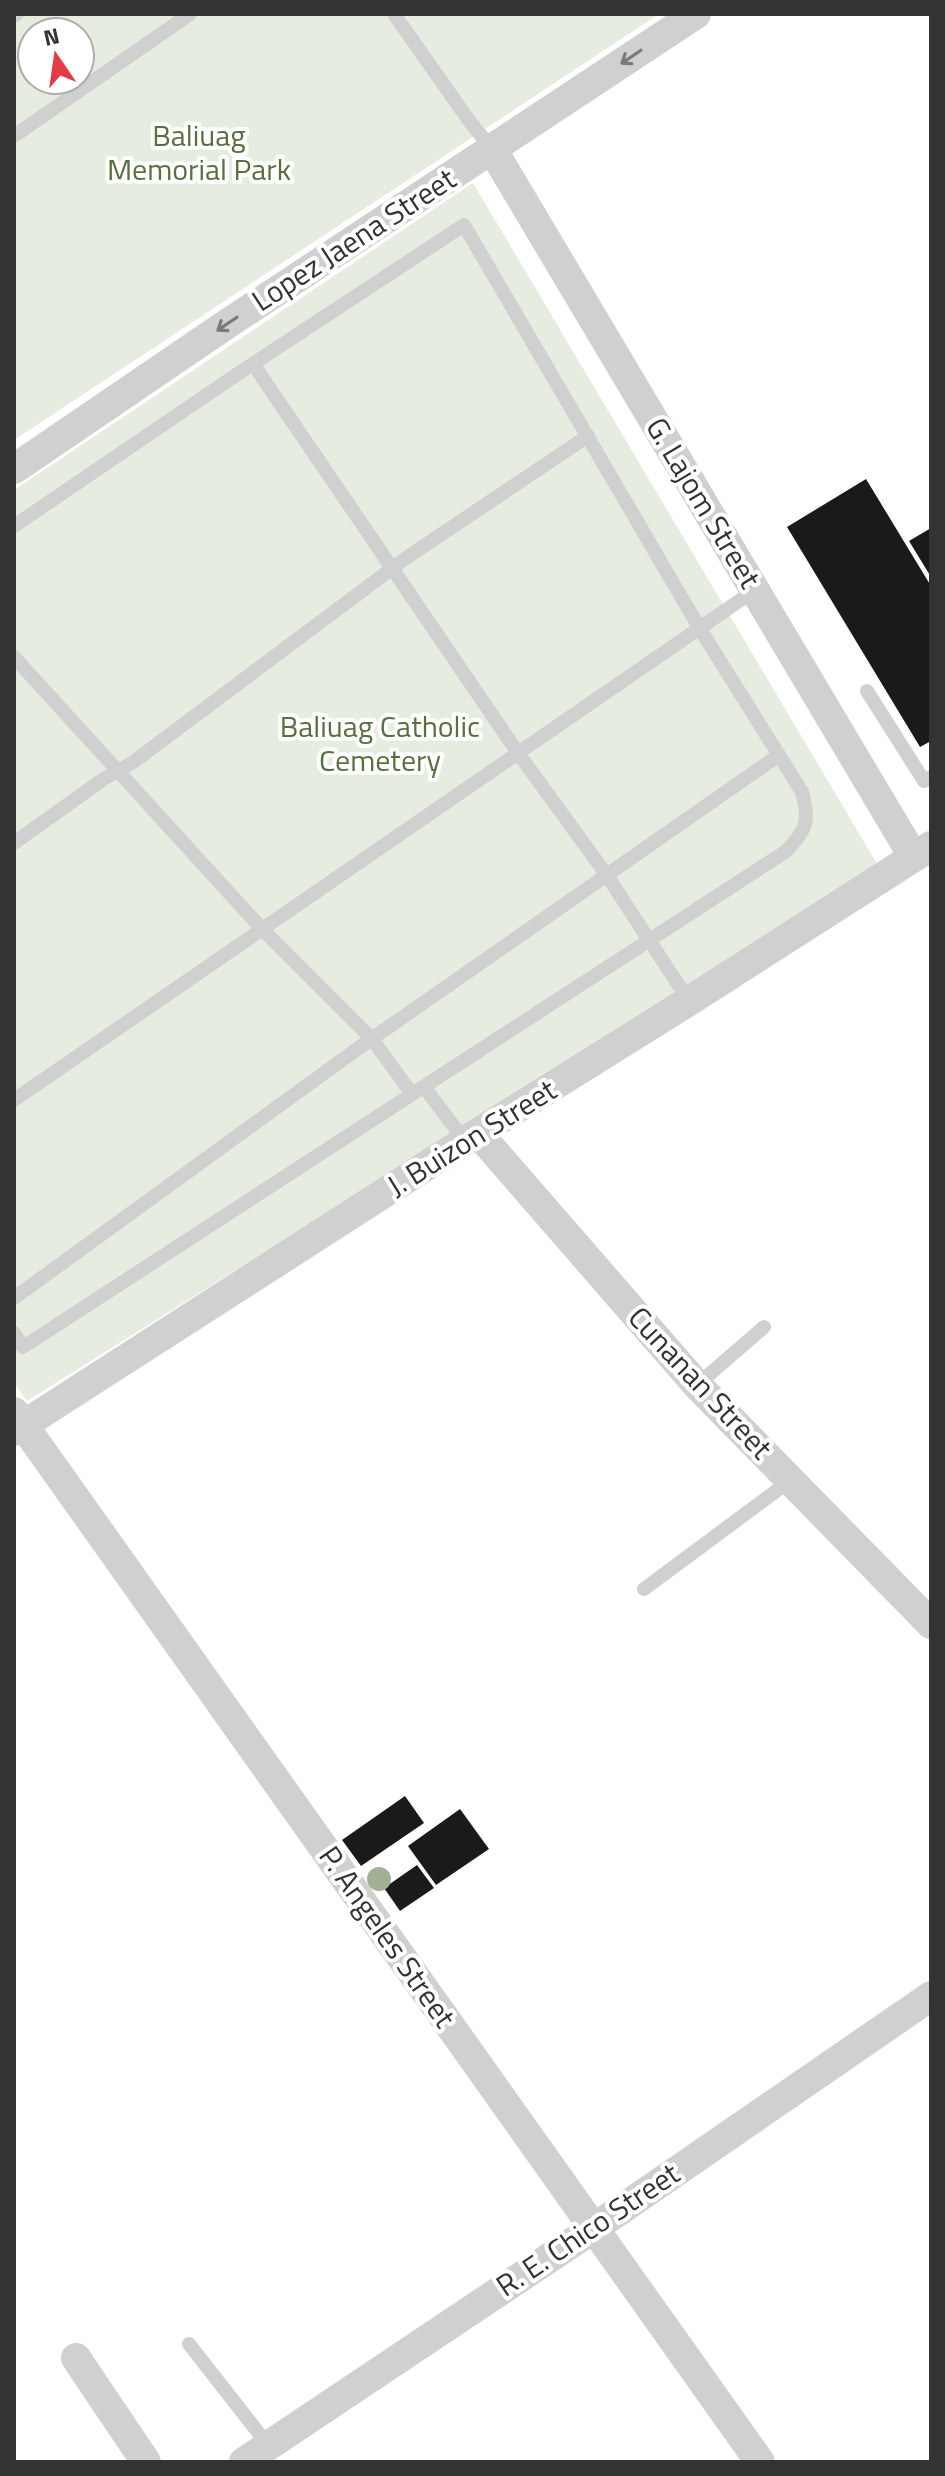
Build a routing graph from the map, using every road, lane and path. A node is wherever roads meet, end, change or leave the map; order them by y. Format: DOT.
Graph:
graph roads {
  1 [pos="190,14"];
  2 [pos="394,14"];
  3 [pos="696,14"];
  4 [pos="14,136"];
  5 [pos="492,149"];
  6 [pos="253,364"];
  7 [pos="588,436"];
  8 [pos="14,469"];
  9 [pos="14,526"];
  10 [pos="394,568"];
  11 [pos="755,590"];
  12 [pos="700,629"];
  13 [pos="14,657"];
  14 [pos="867,691"];
  15 [pos="518,753"];
  16 [pos="779,755"];
  17 [pos="118,770"];
  18 [pos="931,777"];
  19 [pos="14,843"];
  20 [pos="922,851"];
  21 [pos="606,874"];
  22 [pos="263,930"];
  23 [pos="649,941"];
  24 [pos="689,1001"];
  25 [pos="372,1039"];
  26 [pos="418,1090"];
  27 [pos="14,1100"];
  28 [pos="471,1137"];
  29 [pos="14,1298"];
  30 [pos="764,1327"];
  31 [pos="14,1333"];
  32 [pos="697,1385"];
  33 [pos="17,1423"];
  34 [pos="791,1480"];
  35 [pos="644,1589"];
  36 [pos="931,1624"];
  37 [pos="931,1996"];
  38 [pos="594,2228"];
  39 [pos="189,2344"];
  40 [pos="76,2358"];
  41 [pos="256,2454"];
  42 [pos="146,2462"];
  43 [pos="760,2462"];
  1 -- 4 [label="lane"];
  2 -- 5 [label="lane"];
  3 -- 5 [label="street, Lopez Jaena Street, one-way"];
  5 -- 8 [label="street, Lopez Jaena Street, one-way"];
  5 -- 11 [label="street, G. Lajom Street"];
  6 -- 7 [label="lane"];
  6 -- 9 [label="lane"];
  6 -- 10 [label="lane"];
  7 -- 10 [label="lane"];
  7 -- 12 [label="lane"];
  10 -- 15 [label="lane"];
  10 -- 17 [label="lane"];
  11 -- 12 [label="lane"];
  11 -- 20 [label="street, G. Lajom Street"];
  12 -- 15 [label="lane"];
  12 -- 16 [label="lane"];
  13 -- 17 [label="lane"];
  14 -- 18 [label="lane"];
  15 -- 21 [label="lane"];
  15 -- 22 [label="lane"];
  16 -- 21 [label="lane"];
  16 -- 23 [label="lane"];
  17 -- 19 [label="lane"];
  17 -- 22 [label="lane"];
  20 -- 24 [label="street, J. Buizon Street"];
  21 -- 23 [label="lane"];
  21 -- 25 [label="lane"];
  22 -- 25 [label="lane"];
  22 -- 27 [label="lane"];
  23 -- 24 [label="lane"];
  23 -- 26 [label="lane"];
  24 -- 28 [label="street, J. Buizon Street"];
  25 -- 26 [label="lane"];
  25 -- 29 [label="lane"];
  26 -- 28 [label="lane"];
  26 -- 31 [label="lane"];
  28 -- 32 [label="street, Cunanan Street"];
  28 -- 33 [label="street, J. Buizon Street"];
  30 -- 32 [label="lane"];
  32 -- 34 [label="street, Cunanan Street"];
  33 -- 38 [label="street, P. Angeles Street"];
  34 -- 35 [label="lane"];
  34 -- 36 [label="street, Cunanan Street"];
  37 -- 38 [label="street, R. E. Chico Street"];
  38 -- 41 [label="street, R. E. Chico Street"];
  38 -- 43 [label="street, P. Angeles Street"];
  39 -- 41 [label="lane"];
  40 -- 42 [label="street"];
}
